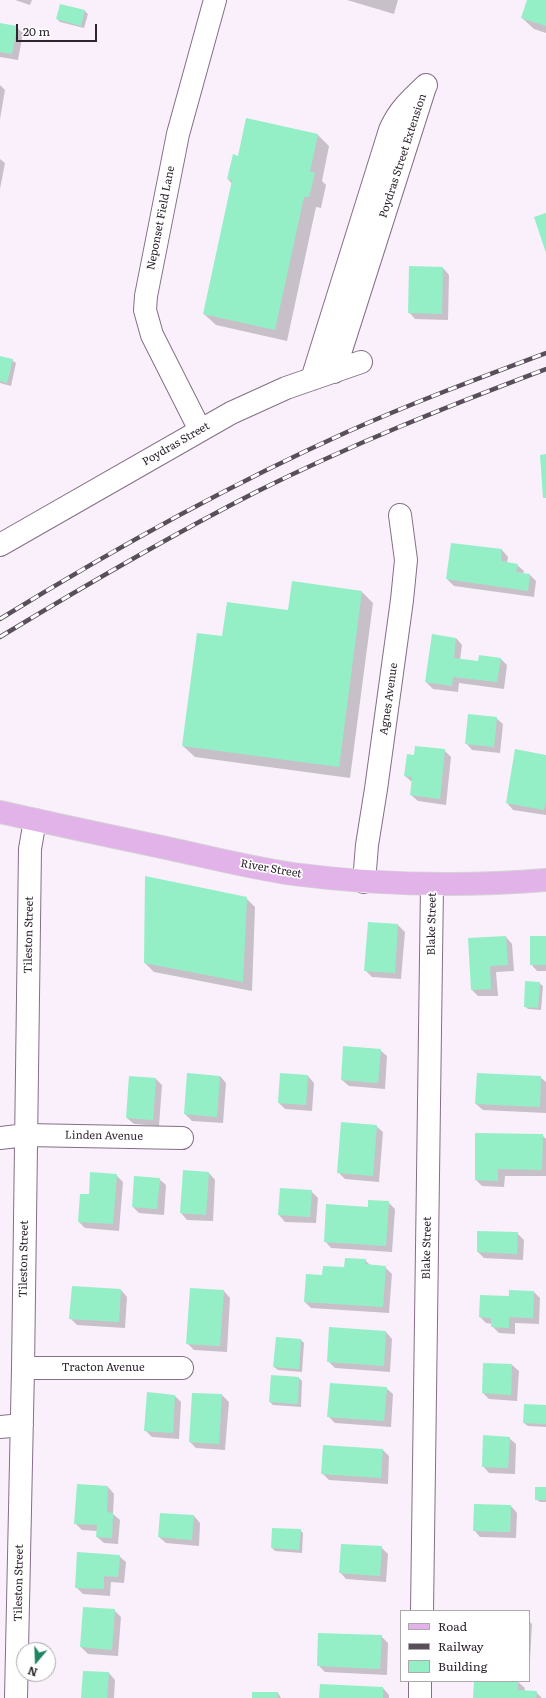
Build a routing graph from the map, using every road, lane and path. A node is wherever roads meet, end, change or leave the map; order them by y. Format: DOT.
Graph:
graph roads {
  1 [pos="215,0"];
  2 [pos="361,362"];
  3 [pos="334,372"];
  4 [pos="312,379"];
  5 [pos="200,430"];
  6 [pos="400,516"];
  7 [pos="0,545"];
  8 [pos="0,812"];
  9 [pos="34,820"];
  10 [pos="546,880"];
  11 [pos="364,882"];
  12 [pos="432,885"];
  13 [pos="26,1135"];
  14 [pos="0,1138"];
  15 [pos="182,1138"];
  16 [pos="23,1368"];
  17 [pos="182,1368"];
  18 [pos="22,1425"];
  19 [pos="0,1427"];
  20 [pos="422,1610"];
  21 [pos="420,1682"];
  22 [pos="16,1698"];
  23 [pos="420,1698"];
  1 -- 5 [label="street, Neponset Field Lane"];
  2 -- 3 [label="street, Poydras Street"];
  3 -- 4 [label="street, Poydras Street"];
  3 -- 4 [label="street, Poydras Street Extension"];
  4 -- 5 [label="street, Poydras Street"];
  5 -- 7 [label="street, Poydras Street"];
  6 -- 11 [label="street, Agnes Avenue"];
  8 -- 9 [label="main road, River Street"];
  9 -- 11 [label="main road, River Street"];
  9 -- 13 [label="street, Tileston Street"];
  10 -- 12 [label="main road, River Street"];
  11 -- 12 [label="main road, River Street"];
  12 -- 20 [label="street, Blake Street"];
  13 -- 14 [label="street, Linden Avenue"];
  13 -- 15 [label="street, Linden Avenue"];
  13 -- 16 [label="street, Tileston Street"];
  16 -- 17 [label="street, Tracton Avenue"];
  16 -- 18 [label="street, Tileston Street"];
  18 -- 19 [label="street"];
  18 -- 22 [label="street, Tileston Street"];
  21 -- 23 [label="street"];
}
